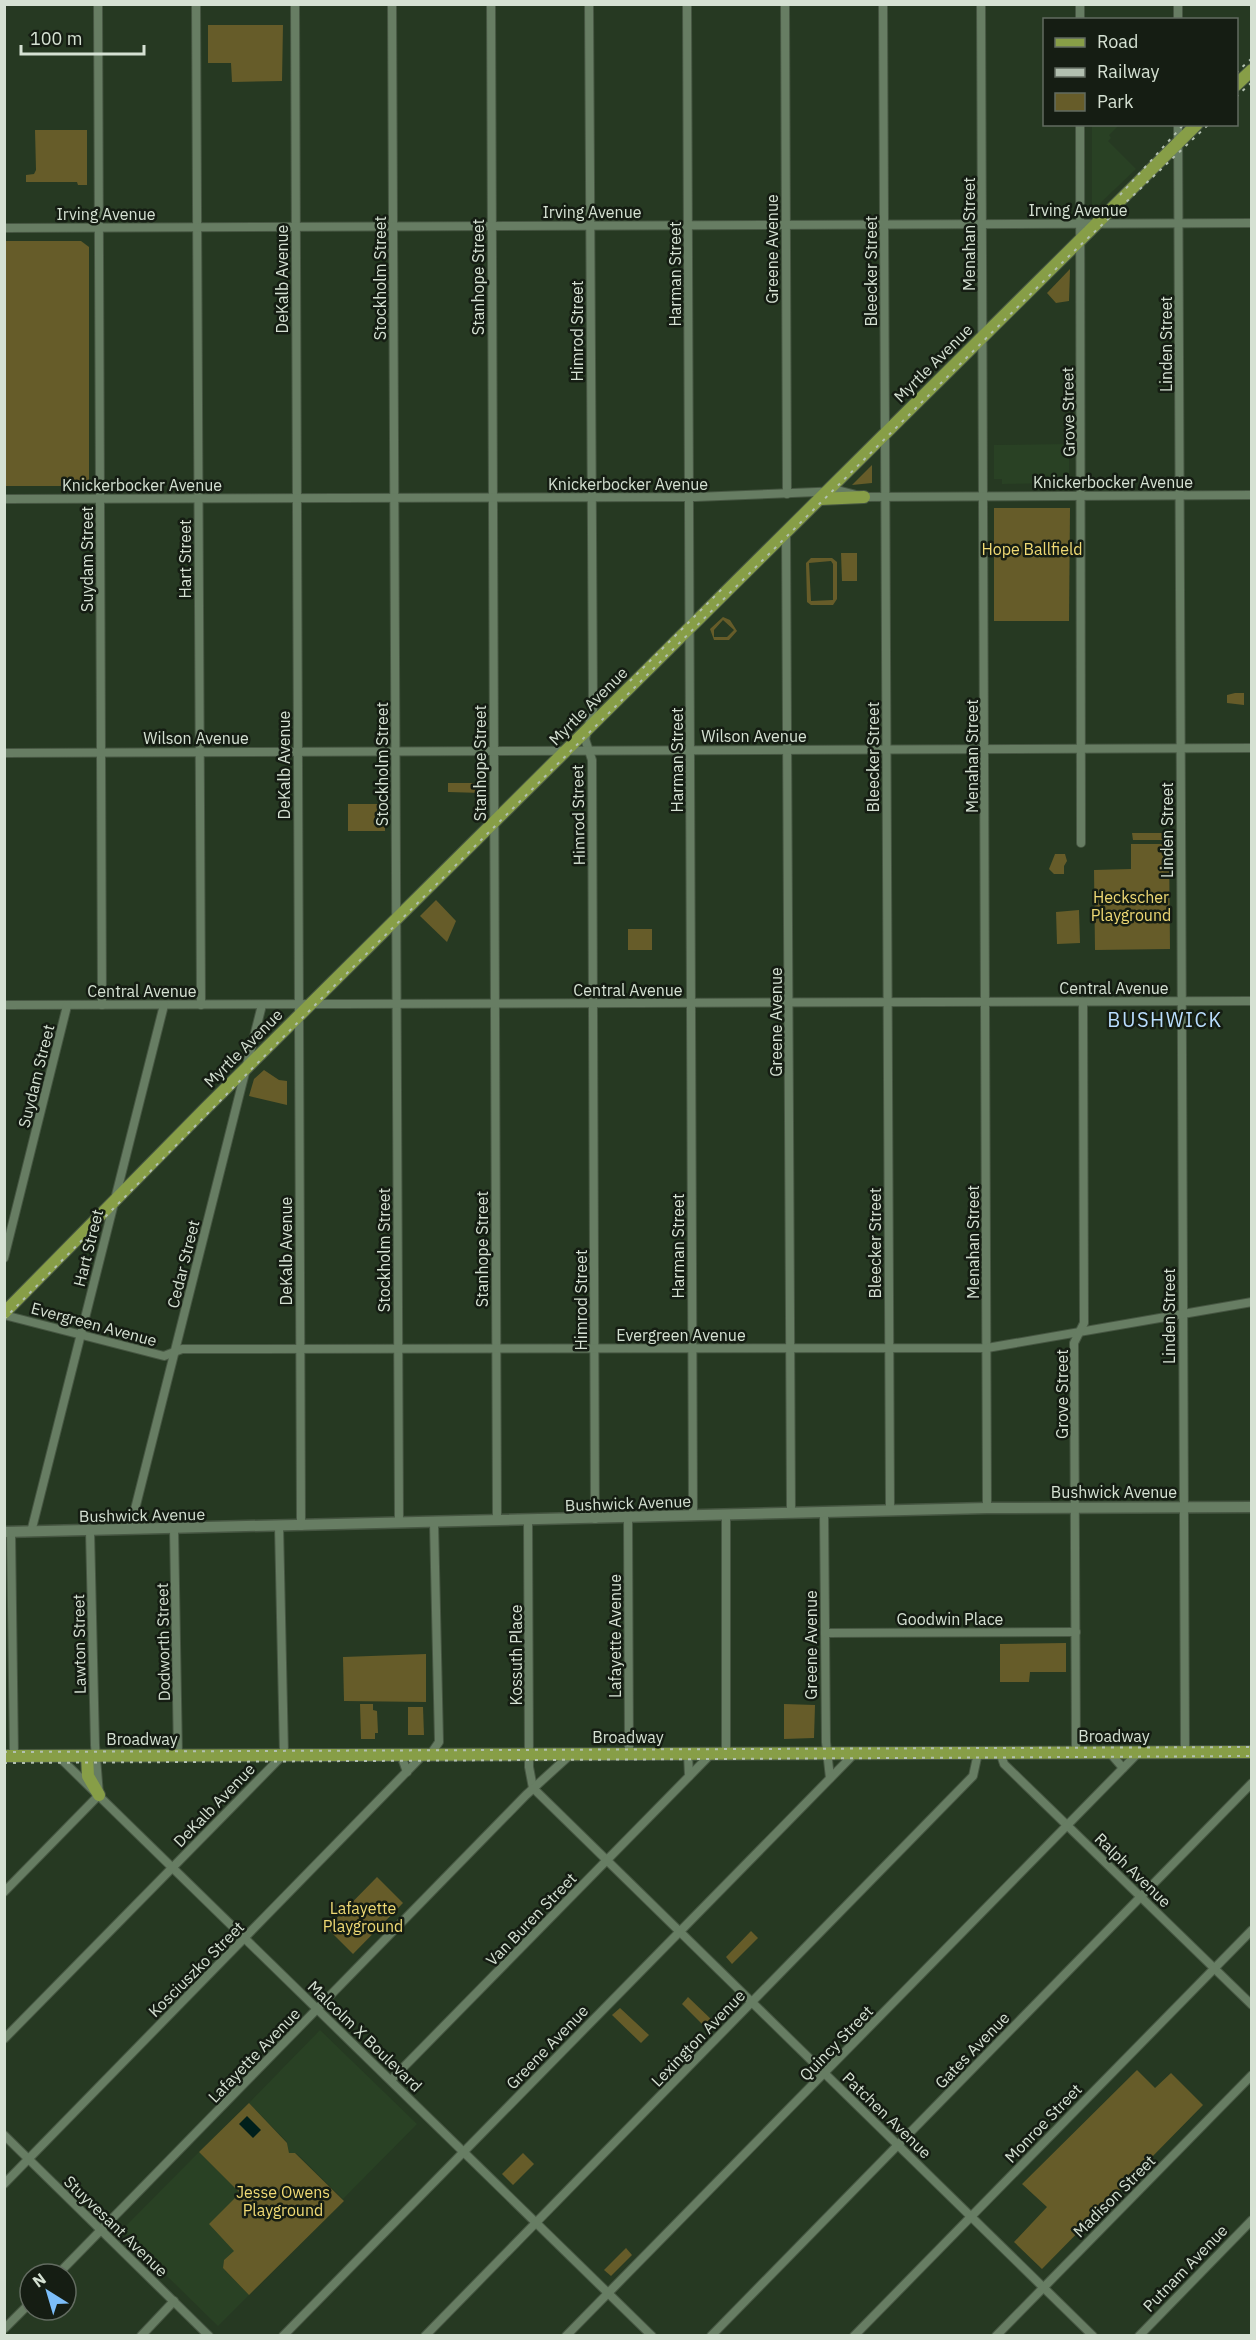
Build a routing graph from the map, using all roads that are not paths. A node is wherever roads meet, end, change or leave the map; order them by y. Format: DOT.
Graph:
graph roads {
  1 [pos="98,4"];
  2 [pos="196,4"];
  3 [pos="295,4"];
  4 [pos="392,4"];
  5 [pos="491,4"];
  6 [pos="589,4"];
  7 [pos="687,4"];
  8 [pos="785,4"];
  9 [pos="883,4"];
  10 [pos="981,4"];
  11 [pos="1251,70"];
  12 [pos="1238,83"];
  13 [pos="1080,126"];
  14 [pos="1178,126"];
  15 [pos="1195,126"];
  16 [pos="1178,143"];
  17 [pos="1179,223"];
  18 [pos="1251,223"];
  19 [pos="884,224"];
  20 [pos="982,224"];
  21 [pos="1080,224"];
  22 [pos="1098,224"];
  23 [pos="590,225"];
  24 [pos="688,225"];
  25 [pos="393,226"];
  26 [pos="492,226"];
  27 [pos="197,227"];
  28 [pos="295,227"];
  29 [pos="786,227"];
  30 [pos="4,228"];
  31 [pos="99,228"];
  32 [pos="1080,242"];
  33 [pos="982,338"];
  34 [pos="885,435"];
  35 [pos="787,494"];
  36 [pos="824,495"];
  37 [pos="1180,495"];
  38 [pos="1251,495"];
  39 [pos="885,496"];
  40 [pos="984,496"];
  41 [pos="1082,496"];
  42 [pos="591,497"];
  43 [pos="689,497"];
  44 [pos="864,497"];
  45 [pos="394,498"];
  46 [pos="493,498"];
  47 [pos="4,499"];
  48 [pos="100,499"];
  49 [pos="198,499"];
  50 [pos="296,499"];
  51 [pos="786,532"];
  52 [pos="691,626"];
  53 [pos="589,729"];
  54 [pos="1082,748"];
  55 [pos="1180,748"];
  56 [pos="1251,748"];
  57 [pos="886,749"];
  58 [pos="985,749"];
  59 [pos="690,750"];
  60 [pos="788,750"];
  61 [pos="395,751"];
  62 [pos="494,751"];
  63 [pos="567,751"];
  64 [pos="587,751"];
  65 [pos="102,752"];
  66 [pos="199,752"];
  67 [pos="297,752"];
  68 [pos="4,753"];
  69 [pos="494,824"];
  70 [pos="1081,843"];
  71 [pos="396,920"];
  72 [pos="1182,1001"];
  73 [pos="1251,1001"];
  74 [pos="887,1002"];
  75 [pos="986,1002"];
  76 [pos="1083,1002"];
  77 [pos="298,1003"];
  78 [pos="312,1003"];
  79 [pos="593,1003"];
  80 [pos="691,1003"];
  81 [pos="789,1003"];
  82 [pos="395,1004"];
  83 [pos="495,1004"];
  84 [pos="4,1005"];
  85 [pos="102,1005"];
  86 [pos="164,1005"];
  87 [pos="201,1005"];
  88 [pos="262,1005"];
  89 [pos="67,1006"];
  90 [pos="298,1017"];
  91 [pos="247,1068"];
  92 [pos="114,1203"];
  93 [pos="4,1258"];
  94 [pos="1251,1302"];
  95 [pos="1183,1313"];
  96 [pos="4,1314"];
  97 [pos="1079,1334"];
  98 [pos="81,1335"];
  99 [pos="987,1347"];
  100 [pos="692,1348"];
  101 [pos="790,1348"];
  102 [pos="888,1348"];
  103 [pos="300,1349"];
  104 [pos="398,1349"];
  105 [pos="496,1349"];
  106 [pos="595,1349"];
  107 [pos="175,1353"];
  108 [pos="1076,1507"];
  109 [pos="1184,1507"];
  110 [pos="1251,1507"];
  111 [pos="987,1508"];
  112 [pos="890,1510"];
  113 [pos="824,1512"];
  114 [pos="791,1513"];
  115 [pos="726,1515"];
  116 [pos="693,1516"];
  117 [pos="628,1518"];
  118 [pos="595,1519"];
  119 [pos="497,1521"];
  120 [pos="528,1521"];
  121 [pos="399,1523"];
  122 [pos="434,1523"];
  123 [pos="301,1526"];
  124 [pos="279,1527"];
  125 [pos="130,1529"];
  126 [pos="174,1529"];
  127 [pos="90,1531"];
  128 [pos="8,1532"];
  129 [pos="31,1532"];
  130 [pos="1076,1632"];
  131 [pos="825,1633"];
  132 [pos="1000,1752"];
  133 [pos="1076,1752"];
  134 [pos="1139,1752"];
  135 [pos="1185,1752"];
  136 [pos="1251,1752"];
  137 [pos="712,1753"];
  138 [pos="726,1753"];
  139 [pos="827,1753"];
  140 [pos="855,1753"];
  141 [pos="978,1753"];
  142 [pos="1110,1753"];
  143 [pos="284,1754"];
  144 [pos="529,1754"];
  145 [pos="571,1754"];
  146 [pos="688,1754"];
  147 [pos="92,1755"];
  148 [pos="178,1755"];
  149 [pos="401,1755"];
  150 [pos="427,1755"];
  151 [pos="629,1755"];
  152 [pos="9,1756"];
  153 [pos="58,1756"];
  154 [pos="1123,1768"];
  155 [pos="407,1772"];
  156 [pos="689,1776"];
  157 [pos="830,1778"];
  158 [pos="1251,1783"];
  159 [pos="533,1788"];
  160 [pos="99,1795"];
  161 [pos="1067,1825"];
  162 [pos="607,1861"];
  163 [pos="172,1867"];
  164 [pos="4,1892"];
  165 [pos="1141,1897"];
  166 [pos="1251,1930"];
  167 [pos="679,1931"];
  168 [pos="245,1938"];
  169 [pos="1214,1968"];
  170 [pos="752,2002"];
  171 [pos="1251,2005"];
  172 [pos="318,2009"];
  173 [pos="4,2038"];
  174 [pos="825,2073"];
  175 [pos="1251,2075"];
  176 [pos="391,2080"];
  177 [pos="4,2135"];
  178 [pos="898,2145"];
  179 [pos="464,2151"];
  180 [pos="29,2159"];
  181 [pos="4,2184"];
  182 [pos="971,2216"];
  183 [pos="1251,2220"];
  184 [pos="536,2223"];
  185 [pos="101,2230"];
  186 [pos="70,2262"];
  187 [pos="1043,2287"];
  188 [pos="609,2294"];
  189 [pos="174,2301"];
  190 [pos="18,2315"];
  191 [pos="4,2329"];
  192 [pos="141,2336"];
  193 [pos="209,2336"];
  194 [pos="283,2336"];
  195 [pos="425,2336"];
  196 [pos="566,2336"];
  197 [pos="652,2336"];
  198 [pos="711,2336"];
  199 [pos="854,2336"];
  200 [pos="996,2336"];
  201 [pos="1093,2336"];
  202 [pos="1139,2336"];
  1 -- 31 [label="street, Suydam Street"];
  2 -- 27 [label="street, Hart Street"];
  3 -- 28 [label="street, DeKalb Avenue"];
  4 -- 25 [label="street, Stockholm Street"];
  5 -- 26 [label="street, Stanhope Street"];
  6 -- 23 [label="street, Himrod Street"];
  7 -- 24 [label="street, Harman Street"];
  8 -- 29 [label="street, Greene Avenue"];
  9 -- 19 [label="street, Bleecker Street"];
  10 -- 20 [label="street, Menahan Street"];
  11 -- 12 [label="main road"];
  13 -- 21 [label="street, Grove Street"];
  14 -- 16 [label="street, Linden Street"];
  15 -- 16 [label="main road, Myrtle Avenue"];
  16 -- 17 [label="street, Linden Street"];
  16 -- 22 [label="main road, Myrtle Avenue"];
  17 -- 18 [label="street, Irving Avenue"];
  17 -- 22 [label="street, Irving Avenue"];
  17 -- 37 [label="street, Linden Street"];
  19 -- 20 [label="street, Irving Avenue"];
  19 -- 29 [label="street, Irving Avenue"];
  19 -- 34 [label="street, Bleecker Street"];
  20 -- 21 [label="street, Irving Avenue"];
  20 -- 33 [label="street, Menahan Street"];
  21 -- 22 [label="street, Irving Avenue"];
  21 -- 32 [label="street, Grove Street"];
  22 -- 32 [label="main road, Myrtle Avenue"];
  23 -- 24 [label="street, Irving Avenue"];
  23 -- 26 [label="street, Irving Avenue"];
  23 -- 42 [label="street, Himrod Street"];
  24 -- 29 [label="street, Irving Avenue"];
  24 -- 43 [label="street, Harman Street"];
  25 -- 26 [label="street, Irving Avenue"];
  25 -- 28 [label="street, Irving Avenue"];
  25 -- 45 [label="street, Stockholm Street"];
  26 -- 46 [label="street, Stanhope Street"];
  27 -- 28 [label="street, Irving Avenue"];
  27 -- 31 [label="street, Irving Avenue"];
  27 -- 49 [label="street, Hart Street"];
  28 -- 50 [label="street, DeKalb Avenue"];
  29 -- 35 [label="street, Greene Avenue"];
  30 -- 31 [label="street, Irving Avenue"];
  31 -- 48 [label="street, Suydam Street"];
  32 -- 33 [label="main road, Myrtle Avenue"];
  32 -- 41 [label="street, Grove Street"];
  33 -- 34 [label="main road, Myrtle Avenue"];
  33 -- 40 [label="street, Menahan Street"];
  34 -- 36 [label="main road, Myrtle Avenue"];
  34 -- 39 [label="street, Bleecker Street"];
  35 -- 36 [label="street, Knickerbocker Avenue"];
  35 -- 43 [label="street, Knickerbocker Avenue"];
  36 -- 44 [label="main road"];
  36 -- 51 [label="main road, Myrtle Avenue"];
  37 -- 38 [label="street, Knickerbocker Avenue"];
  37 -- 41 [label="street, Knickerbocker Avenue"];
  37 -- 55 [label="street, Linden Street"];
  39 -- 40 [label="street, Knickerbocker Avenue"];
  39 -- 44 [label="street, Knickerbocker Avenue"];
  39 -- 57 [label="street, Bleecker Street"];
  40 -- 41 [label="street, Knickerbocker Avenue"];
  40 -- 58 [label="street, Menahan Street"];
  41 -- 54 [label="street, Grove Street"];
  42 -- 43 [label="street, Knickerbocker Avenue"];
  42 -- 46 [label="street, Knickerbocker Avenue"];
  42 -- 53 [label="street, Himrod Street"];
  43 -- 52 [label="street, Harman Street"];
  45 -- 46 [label="street, Knickerbocker Avenue"];
  45 -- 50 [label="street, Knickerbocker Avenue"];
  45 -- 61 [label="street, Stockholm Street"];
  46 -- 62 [label="street, Stanhope Street"];
  47 -- 48 [label="street, Knickerbocker Avenue"];
  48 -- 49 [label="street, Knickerbocker Avenue"];
  48 -- 65 [label="street, Suydam Street"];
  49 -- 50 [label="street, Knickerbocker Avenue"];
  49 -- 66 [label="street, Hart Street"];
  50 -- 67 [label="street, DeKalb Avenue"];
  51 -- 52 [label="main road, Myrtle Avenue"];
  51 -- 60 [label="street, Greene Avenue"];
  52 -- 53 [label="main road, Myrtle Avenue"];
  52 -- 59 [label="street, Harman Street"];
  53 -- 63 [label="main road, Myrtle Avenue"];
  53 -- 64 [label="street, Himrod Street"];
  54 -- 55 [label="street, Wilson Avenue"];
  54 -- 58 [label="street, Wilson Avenue"];
  54 -- 70 [label="street, Grove Street"];
  55 -- 56 [label="street, Wilson Avenue"];
  55 -- 72 [label="street, Linden Street"];
  57 -- 58 [label="street, Wilson Avenue"];
  57 -- 60 [label="street, Wilson Avenue"];
  57 -- 74 [label="street, Bleecker Street"];
  58 -- 75 [label="street, Menahan Street"];
  59 -- 60 [label="street, Wilson Avenue"];
  59 -- 64 [label="street, Wilson Avenue"];
  59 -- 80 [label="street, Harman Street"];
  60 -- 81 [label="street, Greene Avenue"];
  61 -- 62 [label="street, Wilson Avenue"];
  61 -- 67 [label="street, Wilson Avenue"];
  61 -- 71 [label="street, Stockholm Street"];
  62 -- 63 [label="street, Wilson Avenue"];
  62 -- 69 [label="street, Stanhope Street"];
  63 -- 64 [label="street, Wilson Avenue"];
  63 -- 69 [label="main road, Myrtle Avenue"];
  64 -- 79 [label="street, Himrod Street"];
  65 -- 66 [label="street, Wilson Avenue"];
  65 -- 68 [label="street, Wilson Avenue"];
  65 -- 85 [label="street, Suydam Street"];
  66 -- 67 [label="street, Wilson Avenue"];
  66 -- 87 [label="street, Hart Street"];
  67 -- 77 [label="street, DeKalb Avenue"];
  69 -- 71 [label="main road, Myrtle Avenue"];
  69 -- 83 [label="street, Stanhope Street"];
  71 -- 78 [label="main road, Myrtle Avenue"];
  71 -- 82 [label="street, Stockholm Street"];
  72 -- 73 [label="street, Central Avenue"];
  72 -- 76 [label="street, Central Avenue"];
  72 -- 95 [label="street, Linden Street"];
  74 -- 75 [label="street, Central Avenue"];
  74 -- 81 [label="street, Central Avenue"];
  74 -- 102 [label="street, Bleecker Street"];
  75 -- 76 [label="street, Central Avenue"];
  75 -- 99 [label="street, Menahan Street"];
  76 -- 97 [label="street, Grove Street"];
  77 -- 78 [label="street, Central Avenue"];
  77 -- 88 [label="street, Central Avenue"];
  77 -- 90 [label="street, DeKalb Avenue"];
  78 -- 82 [label="street, Central Avenue"];
  78 -- 90 [label="main road, Myrtle Avenue"];
  79 -- 80 [label="street, Central Avenue"];
  79 -- 83 [label="street, Central Avenue"];
  79 -- 106 [label="street, Himrod Street"];
  80 -- 81 [label="street, Central Avenue"];
  80 -- 100 [label="street, Harman Street"];
  81 -- 101 [label="street, Greene Avenue"];
  82 -- 83 [label="street, Central Avenue"];
  82 -- 104 [label="street, Stockholm Street"];
  83 -- 105 [label="street, Stanhope Street"];
  84 -- 89 [label="street, Central Avenue"];
  85 -- 86 [label="street, Central Avenue"];
  85 -- 89 [label="street, Central Avenue"];
  86 -- 87 [label="street, Central Avenue"];
  86 -- 92 [label="street, Hart Street"];
  87 -- 88 [label="street, Central Avenue"];
  88 -- 91 [label="street, Cedar Street"];
  89 -- 93 [label="street, Suydam Street"];
  90 -- 91 [label="main road, Myrtle Avenue"];
  90 -- 103 [label="street, DeKalb Avenue"];
  91 -- 92 [label="main road, Myrtle Avenue"];
  91 -- 107 [label="street, Cedar Street"];
  92 -- 96 [label="main road, Myrtle Avenue"];
  92 -- 98 [label="street, Hart Street"];
  94 -- 95 [label="street, Evergreen Avenue"];
  95 -- 97 [label="street, Evergreen Avenue"];
  95 -- 109 [label="street, Linden Street"];
  96 -- 98 [label="street, Evergreen Avenue"];
  97 -- 99 [label="street, Evergreen Avenue"];
  97 -- 108 [label="street, Grove Street"];
  98 -- 107 [label="street, Evergreen Avenue"];
  98 -- 129 [label="street, Hart Street"];
  99 -- 102 [label="street, Evergreen Avenue"];
  99 -- 111 [label="street, Menahan Street"];
  100 -- 101 [label="street, Evergreen Avenue"];
  100 -- 106 [label="street, Evergreen Avenue"];
  100 -- 116 [label="street, Harman Street"];
  101 -- 102 [label="street, Evergreen Avenue"];
  101 -- 114 [label="street, Greene Avenue"];
  102 -- 112 [label="street, Bleecker Street"];
  103 -- 104 [label="street, Evergreen Avenue"];
  103 -- 107 [label="street, Evergreen Avenue"];
  103 -- 123 [label="street, DeKalb Avenue"];
  104 -- 105 [label="street, Evergreen Avenue"];
  104 -- 121 [label="street, Stockholm Street"];
  105 -- 106 [label="street, Evergreen Avenue"];
  105 -- 119 [label="street, Stanhope Street"];
  106 -- 118 [label="street, Himrod Street"];
  107 -- 125 [label="street, Cedar Street"];
  108 -- 109 [label="main road, Bushwick Avenue"];
  108 -- 111 [label="main road, Bushwick Avenue"];
  108 -- 130 [label="street, Grove Street"];
  109 -- 110 [label="main road, Bushwick Avenue"];
  109 -- 135 [label="street, Linden Street"];
  111 -- 112 [label="main road, Bushwick Avenue"];
  112 -- 113 [label="main road, Bushwick Avenue"];
  113 -- 114 [label="main road, Bushwick Avenue"];
  113 -- 131 [label="street, Greene Avenue"];
  114 -- 115 [label="main road, Bushwick Avenue"];
  115 -- 116 [label="main road, Bushwick Avenue"];
  115 -- 138 [label="street"];
  116 -- 117 [label="main road, Bushwick Avenue"];
  117 -- 118 [label="main road, Bushwick Avenue"];
  117 -- 151 [label="street, Lafayette Avenue"];
  118 -- 120 [label="main road, Bushwick Avenue"];
  119 -- 120 [label="main road, Bushwick Avenue"];
  119 -- 122 [label="main road, Bushwick Avenue"];
  120 -- 144 [label="street, Kossuth Place"];
  121 -- 122 [label="main road, Bushwick Avenue"];
  121 -- 123 [label="main road, Bushwick Avenue"];
  122 -- 150 [label="street, Kosciuszko Street"];
  123 -- 124 [label="main road, Bushwick Avenue"];
  124 -- 126 [label="main road, Bushwick Avenue"];
  124 -- 143 [label="street"];
  125 -- 126 [label="main road, Bushwick Avenue"];
  125 -- 127 [label="main road, Bushwick Avenue"];
  126 -- 148 [label="street, Dodworth Street"];
  127 -- 129 [label="main road, Bushwick Avenue"];
  127 -- 147 [label="street, Lawton Street"];
  128 -- 129 [label="main road, Bushwick Avenue"];
  128 -- 152 [label="street"];
  130 -- 131 [label="street, Goodwin Place"];
  130 -- 133 [label="street, Grove Street"];
  131 -- 139 [label="street, Greene Avenue"];
  132 -- 133 [label="main road, Broadway"];
  132 -- 141 [label="main road, Broadway"];
  132 -- 161 [label="street, Ralph Avenue"];
  133 -- 142 [label="main road, Broadway"];
  134 -- 135 [label="main road, Broadway"];
  134 -- 142 [label="main road, Broadway"];
  134 -- 154 [label="street, Quincy Street"];
  135 -- 136 [label="main road, Broadway"];
  137 -- 138 [label="main road, Broadway"];
  137 -- 146 [label="main road, Broadway"];
  137 -- 156 [label="street, Van Buren Street"];
  138 -- 139 [label="main road, Broadway"];
  139 -- 140 [label="main road, Broadway"];
  139 -- 157 [label="street, Greene Avenue"];
  140 -- 141 [label="main road, Broadway"];
  140 -- 157 [label="street, Greene Avenue"];
  141 -- 170 [label="street, Lexington Avenue"];
  142 -- 154 [label="street"];
  143 -- 148 [label="main road, Broadway"];
  143 -- 149 [label="main road, Broadway"];
  143 -- 163 [label="street, DeKalb Avenue"];
  144 -- 145 [label="main road, Broadway"];
  144 -- 150 [label="main road, Broadway"];
  144 -- 159 [label="street, Kossuth Place"];
  145 -- 151 [label="main road, Broadway"];
  145 -- 159 [label="street, Lafayette Avenue"];
  146 -- 151 [label="main road, Broadway"];
  146 -- 156 [label="street"];
  147 -- 148 [label="main road, Broadway"];
  147 -- 153 [label="main road, Broadway"];
  147 -- 160 [label="main road"];
  149 -- 150 [label="main road, Broadway"];
  149 -- 155 [label="street"];
  150 -- 155 [label="street, Kosciuszko Street"];
  152 -- 153 [label="main road, Broadway"];
  153 -- 160 [label="street, Malcolm X Boulevard"];
  154 -- 161 [label="street, Quincy Street"];
  155 -- 168 [label="street, Kosciuszko Street"];
  156 -- 162 [label="street, Van Buren Street"];
  157 -- 167 [label="street, Greene Avenue"];
  158 -- 165 [label="street, Gates Avenue"];
  159 -- 162 [label="street, Patchen Avenue"];
  159 -- 172 [label="street, Lafayette Avenue"];
  160 -- 163 [label="street, Malcolm X Boulevard"];
  160 -- 164 [label="street"];
  161 -- 165 [label="street, Ralph Avenue"];
  161 -- 174 [label="street, Quincy Street"];
  162 -- 167 [label="street, Patchen Avenue"];
  162 -- 176 [label="street, Van Buren Street"];
  163 -- 168 [label="street, Malcolm X Boulevard"];
  163 -- 173 [label="street, DeKalb Avenue"];
  165 -- 169 [label="street, Ralph Avenue"];
  165 -- 178 [label="street, Gates Avenue"];
  166 -- 169 [label="street, Monroe Street"];
  167 -- 170 [label="street, Patchen Avenue"];
  167 -- 179 [label="street, Greene Avenue"];
  168 -- 172 [label="street, Malcolm X Boulevard"];
  168 -- 180 [label="street, Kosciuszko Street"];
  169 -- 171 [label="street, Ralph Avenue"];
  169 -- 182 [label="street, Monroe Street"];
  170 -- 174 [label="street, Patchen Avenue"];
  170 -- 184 [label="street, Lexington Avenue"];
  172 -- 176 [label="street, Malcolm X Boulevard"];
  172 -- 185 [label="street, Lafayette Avenue"];
  174 -- 178 [label="street, Patchen Avenue"];
  174 -- 188 [label="street, Quincy Street"];
  175 -- 187 [label="street, Madison Street"];
  176 -- 179 [label="street, Malcolm X Boulevard"];
  177 -- 180 [label="street, Stuyvesant Avenue"];
  178 -- 182 [label="street, Patchen Avenue"];
  178 -- 198 [label="street, Gates Avenue"];
  179 -- 184 [label="street, Malcolm X Boulevard"];
  179 -- 194 [label="street, Greene Avenue"];
  180 -- 181 [label="street, Kosciuszko Street"];
  180 -- 185 [label="street, Stuyvesant Avenue"];
  182 -- 187 [label="street, Patchen Avenue"];
  182 -- 199 [label="street, Monroe Street"];
  183 -- 202 [label="street, Putnam Avenue"];
  184 -- 188 [label="street, Malcolm X Boulevard"];
  184 -- 195 [label="street, Lexington Avenue"];
  185 -- 186 [label="street, Lafayette Avenue"];
  185 -- 189 [label="street, Stuyvesant Avenue"];
  187 -- 200 [label="street, Madison Street"];
  187 -- 201 [label="street, Patchen Avenue"];
  188 -- 196 [label="street, Quincy Street"];
  188 -- 197 [label="street, Malcolm X Boulevard"];
  189 -- 192 [label="street"];
  189 -- 193 [label="street, Stuyvesant Avenue"];
  190 -- 191 [label="street"];
}
